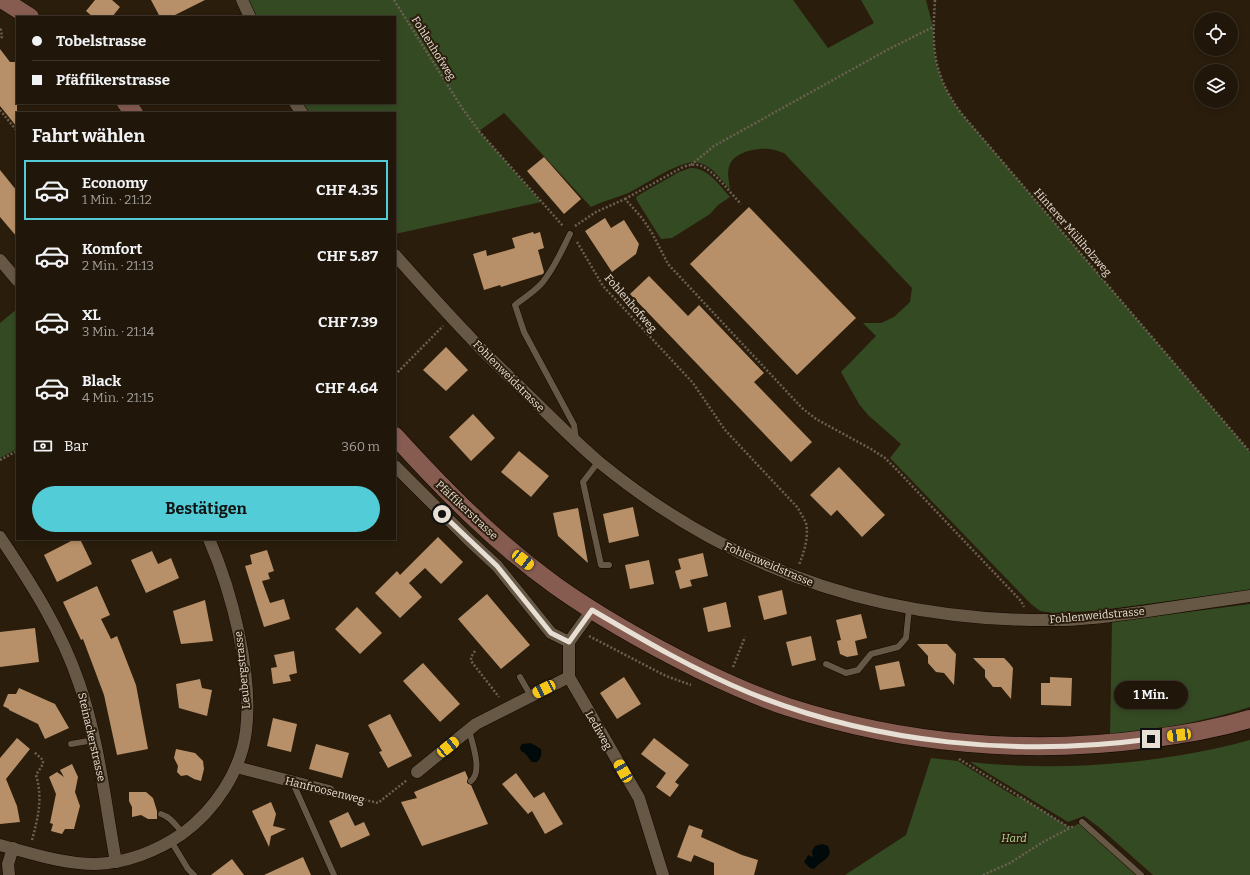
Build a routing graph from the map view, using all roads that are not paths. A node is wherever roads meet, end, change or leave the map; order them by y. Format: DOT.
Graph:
graph roads {
  1 [pos="3,0"];
  2 [pos="242,0"];
  3 [pos="28,16"];
  4 [pos="250,16"];
  5 [pos="127,104"];
  6 [pos="133,112"];
  7 [pos="569,232"];
  8 [pos="396,256"];
  9 [pos="0,260"];
  10 [pos="16,279"];
  11 [pos="396,437"];
  12 [pos="576,440"];
  13 [pos="599,461"];
  14 [pos="396,467"];
  15 [pos="0,537"];
  16 [pos="209,540"];
  17 [pos="609,565"];
  18 [pos="1250,596"];
  19 [pos="909,609"];
  20 [pos="592,610"];
  21 [pos="569,642"];
  22 [pos="826,664"];
  23 [pos="520,677"];
  24 [pos="569,677"];
  25 [pos="531,696"];
  26 [pos="1250,719"];
  27 [pos="469,730"];
  28 [pos="94,740"];
  29 [pos="71,744"];
  30 [pos="236,767"];
  31 [pos="417,772"];
  32 [pos="292,781"];
  33 [pos="471,781"];
  34 [pos="329,791"];
  35 [pos="161,814"];
  36 [pos="1082,822"];
  37 [pos="183,833"];
  38 [pos="171,841"];
  39 [pos="0,845"];
  40 [pos="13,848"];
  41 [pos="116,862"];
  42 [pos="661,874"];
  43 [pos="8,875"];
  44 [pos="194,875"];
  45 [pos="334,875"];
  46 [pos="1142,875"];
  1 -- 3 [label="main road"];
  2 -- 4 [label="street"];
  5 -- 6 [label="main road"];
  7 -- 12 [label="lane"];
  8 -- 12 [label="street, Fohlenweidstrasse"];
  9 -- 10 [label="street"];
  11 -- 20 [label="main road, Pfäffikerstrasse"];
  12 -- 13 [label="street, Fohlenweidstrasse"];
  13 -- 17 [label="lane"];
  13 -- 19 [label="street, Fohlenweidstrasse"];
  14 -- 21 [label="street"];
  15 -- 28 [label="street, Steinackerstrasse"];
  16 -- 30 [label="street, Leubergstrasse"];
  18 -- 19 [label="street, Fohlenweidstrasse"];
  19 -- 22 [label="lane"];
  20 -- 21 [label="street"];
  20 -- 26 [label="main road, Pfäffikerstrasse"];
  21 -- 24 [label="street"];
  23 -- 25 [label="lane"];
  24 -- 25 [label="street"];
  24 -- 42 [label="street, Lediweg"];
  25 -- 27 [label="street"];
  27 -- 31 [label="street"];
  27 -- 33 [label="lane"];
  28 -- 29 [label="lane"];
  28 -- 41 [label="street, Steinackerstrasse"];
  30 -- 32 [label="street, Hanfroosenweg"];
  30 -- 37 [label="street, Leubergstrasse"];
  32 -- 34 [label="street, Hanfroosenweg"];
  32 -- 45 [label="lane"];
  35 -- 37 [label="lane"];
  36 -- 46 [label="lane"];
  37 -- 38 [label="street, Leubergstrasse"];
  38 -- 41 [label="street, Leubergstrasse"];
  38 -- 44 [label="lane"];
  39 -- 40 [label="street, Leubergstrasse"];
  40 -- 41 [label="street, Leubergstrasse"];
  40 -- 43 [label="street"];
}
